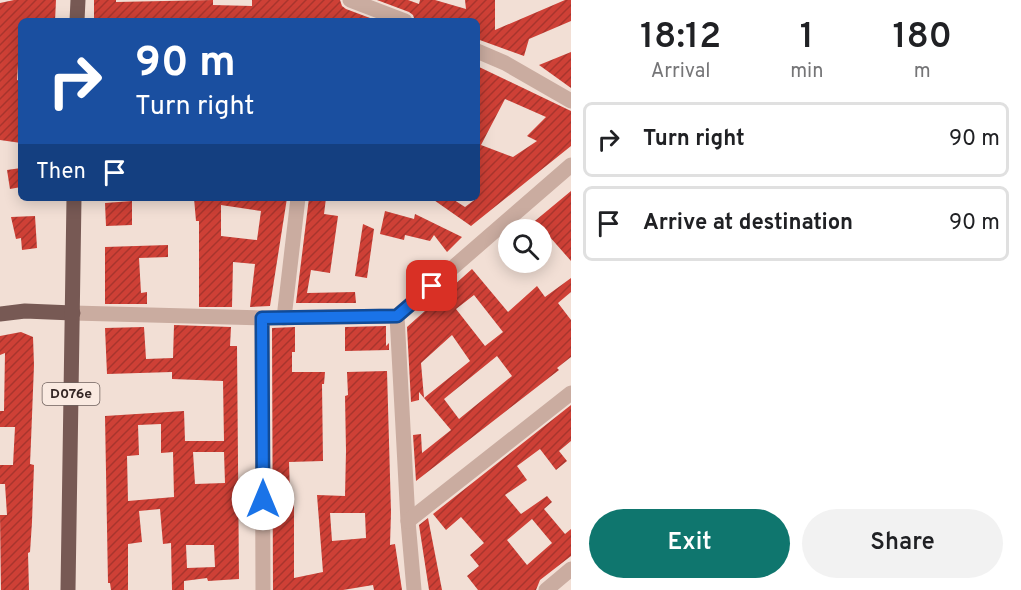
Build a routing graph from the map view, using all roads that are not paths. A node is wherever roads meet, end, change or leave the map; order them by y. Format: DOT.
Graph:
graph roads {
  1 [pos="78,0"];
  2 [pos="350,0"];
  3 [pos="77,18"];
  4 [pos="397,18"];
  5 [pos="480,52"];
  6 [pos="571,101"];
  7 [pos="571,165"];
  8 [pos="74,201"];
  9 [pos="298,201"];
  10 [pos="72,313"];
  11 [pos="0,314"];
  12 [pos="397,316"];
  13 [pos="262,318"];
  14 [pos="284,318"];
  15 [pos="571,393"];
  16 [pos="408,521"];
  17 [pos="571,569"];
  18 [pos="68,590"];
  19 [pos="263,590"];
  20 [pos="414,590"];
  21 [pos="546,590"];
  1 -- 3 [label="main road"];
  2 -- 4 [label="street"];
  5 -- 6 [label="street"];
  7 -- 12 [label="street"];
  8 -- 10 [label="main road, D076e"];
  9 -- 14 [label="street"];
  10 -- 11 [label="main road"];
  10 -- 13 [label="street"];
  10 -- 18 [label="main road, D076e"];
  12 -- 14 [label="street"];
  12 -- 16 [label="street"];
  13 -- 14 [label="street"];
  13 -- 19 [label="street"];
  15 -- 16 [label="street"];
  16 -- 20 [label="street"];
  17 -- 21 [label="street"];
}
